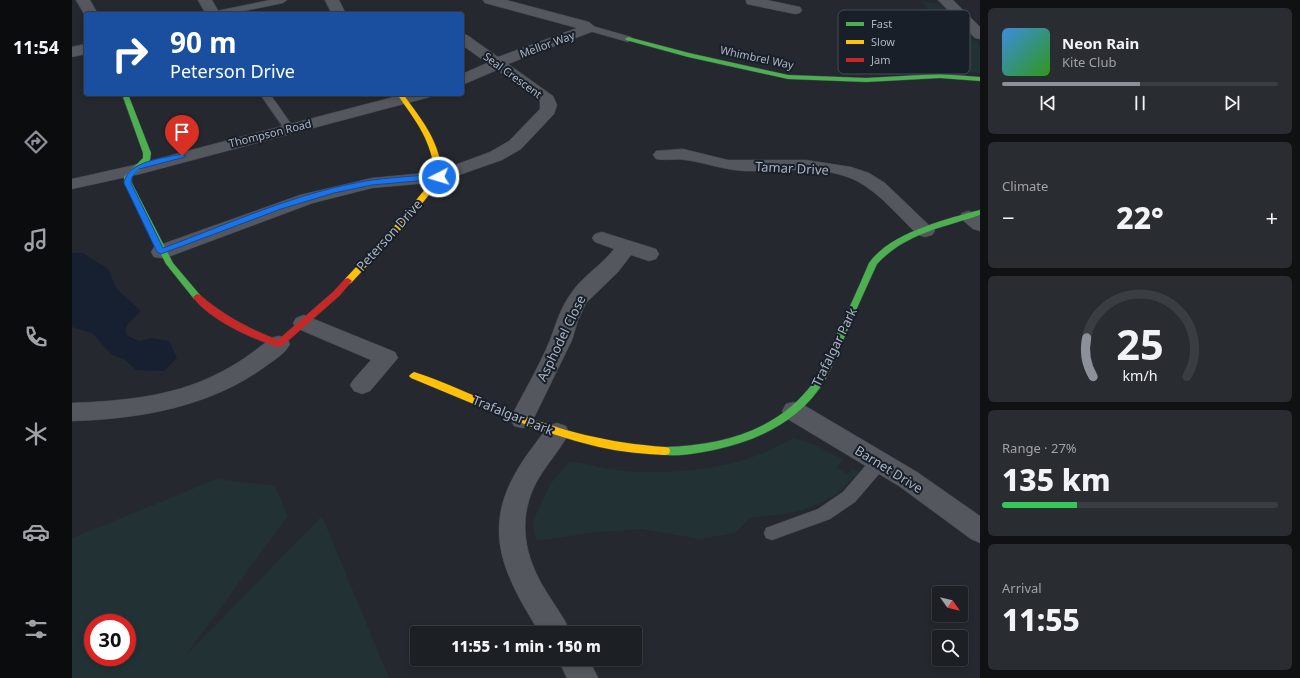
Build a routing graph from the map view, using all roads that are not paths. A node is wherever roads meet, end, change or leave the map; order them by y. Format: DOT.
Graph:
graph roads {
  1 [pos="83,0"];
  2 [pos="205,0"];
  3 [pos="283,0"];
  4 [pos="332,0"];
  5 [pos="490,0"];
  6 [pos="945,0"];
  7 [pos="752,1"];
  8 [pos="776,3"];
  9 [pos="796,10"];
  10 [pos="955,10"];
  11 [pos="90,12"];
  12 [pos="212,12"];
  13 [pos="226,12"];
  14 [pos="338,12"];
  15 [pos="970,24"];
  16 [pos="589,28"];
  17 [pos="979,33"];
  18 [pos="464,39"];
  19 [pos="628,39"];
  20 [pos="84,49"];
  21 [pos="72,52"];
  22 [pos="497,64"];
  23 [pos="464,79"];
  24 [pos="980,79"];
  25 [pos="128,96"];
  26 [pos="265,96"];
  27 [pos="402,97"];
  28 [pos="289,128"];
  29 [pos="662,155"];
  30 [pos="135,169"];
  31 [pos="439,177"];
  32 [pos="72,184"];
  33 [pos="976,218"];
  34 [pos="925,231"];
  35 [pos="602,238"];
  36 [pos="627,246"];
  37 [pos="161,252"];
  38 [pos="649,254"];
  39 [pos="304,323"];
  40 [pos="279,344"];
  41 [pos="414,376"];
  42 [pos="362,385"];
  43 [pos="794,411"];
  44 [pos="72,412"];
  45 [pos="522,419"];
  46 [pos="557,433"];
  47 [pos="879,462"];
  48 [pos="980,531"];
  49 [pos="772,533"];
  50 [pos="552,626"];
  51 [pos="577,666"];
  52 [pos="583,678"];
  1 -- 11 [label="street"];
  2 -- 12 [label="street"];
  3 -- 13 [label="lane"];
  4 -- 14 [label="street"];
  5 -- 16 [label="street, Mellor Way"];
  6 -- 10 [label="street"];
  7 -- 8 [label="street"];
  8 -- 9 [label="street"];
  15 -- 17 [label="street"];
  16 -- 19 [label="lane, Mellor Way"];
  16 -- 22 [label="street, Mellor Way"];
  18 -- 22 [label="street, Seal Crescent"];
  19 -- 24 [label="street, Whimbrel Way"];
  20 -- 21 [label="street"];
  22 -- 23 [label="street, Mellor Way"];
  22 -- 31 [label="street, Seal Crescent"];
  25 -- 30 [label="street"];
  26 -- 28 [label="lane"];
  27 -- 28 [label="street, Thompson Road"];
  27 -- 31 [label="street"];
  28 -- 30 [label="street, Thompson Road"];
  29 -- 34 [label="street, Tamar Drive"];
  30 -- 32 [label="street, Thompson Road"];
  30 -- 37 [label="street"];
  31 -- 37 [label="street, Seal Crescent"];
  31 -- 39 [label="street, Peterson Drive"];
  33 -- 34 [label="street, Trafalgar Park"];
  34 -- 43 [label="street, Trafalgar Park"];
  35 -- 36 [label="street"];
  36 -- 38 [label="street"];
  36 -- 45 [label="street, Asphodel Close"];
  37 -- 40 [label="street"];
  39 -- 40 [label="street, Peterson Drive"];
  39 -- 42 [label="street"];
  40 -- 44 [label="street"];
  41 -- 45 [label="street, Trafalgar Park"];
  43 -- 46 [label="street, Trafalgar Park"];
  43 -- 47 [label="street, Barnet Drive"];
  45 -- 46 [label="street, Trafalgar Park"];
  46 -- 50 [label="street"];
  47 -- 48 [label="street, Barnet Drive"];
  47 -- 49 [label="lane"];
  51 -- 52 [label="street"];
}
